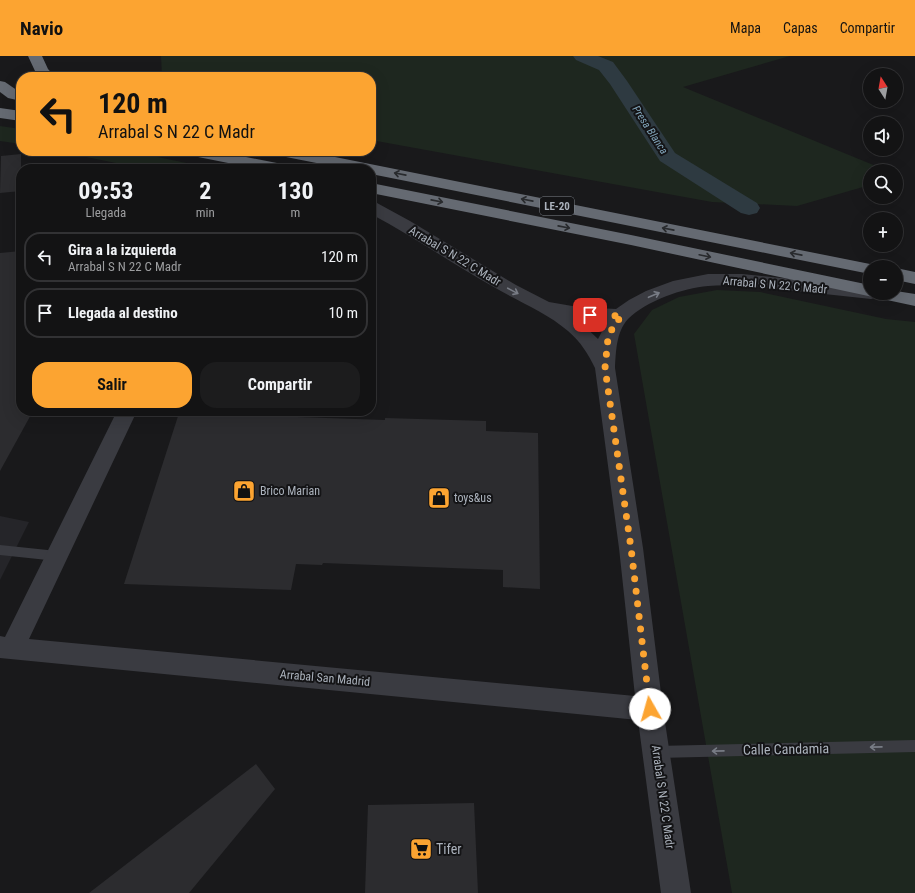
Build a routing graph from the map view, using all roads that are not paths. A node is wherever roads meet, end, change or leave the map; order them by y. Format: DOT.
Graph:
graph roads {
  1 [pos="35,56"];
  2 [pos="43,72"];
  3 [pos="0,85"];
  4 [pos="16,96"];
  5 [pos="0,113"];
  6 [pos="16,115"];
  7 [pos="218,156"];
  8 [pos="306,156"];
  9 [pos="244,161"];
  10 [pos="249,164"];
  11 [pos="258,164"];
  12 [pos="346,164"];
  13 [pos="376,170"];
  14 [pos="376,189"];
  15 [pos="376,210"];
  16 [pos="863,268"];
  17 [pos="903,275"];
  18 [pos="915,278"];
  19 [pos="863,289"];
  20 [pos="863,292"];
  21 [pos="903,298"];
  22 [pos="915,300"];
  23 [pos="541,304"];
  24 [pos="622,315"];
  25 [pos="605,368"];
  26 [pos="125,416"];
  27 [pos="0,550"];
  28 [pos="56,556"];
  29 [pos="6,647"];
  30 [pos="650,709"];
  31 [pos="915,746"];
  32 [pos="657,752"];
  33 [pos="676,893"];
  1 -- 2 [label="highway"];
  3 -- 4 [label="highway"];
  5 -- 6 [label="highway"];
  7 -- 9 [label="highway"];
  12 -- 8 [label="highway, LE-20, one-way"];
  9 -- 10 [label="street"];
  9 -- 11 [label="highway"];
  16 -- 13 [label="highway, LE-20, one-way"];
  14 -- 19 [label="highway, LE-20, one-way"];
  15 -- 23 [label="street, Arrabal S N 22 C Madr, one-way"];
  17 -- 18 [label="highway"];
  24 -- 20 [label="street, Arrabal S N 22 C Madr, one-way"];
  21 -- 22 [label="highway"];
  23 -- 24 [label="street, Arrabal S N 22 C Madr"];
  23 -- 25 [label="street, Arrabal S N 22 C Madr"];
  24 -- 25 [label="street, Arrabal S N 22 C Madr"];
  25 -- 30 [label="street, Arrabal S N 22 C Madr"];
  26 -- 28 [label="street"];
  27 -- 28 [label="lane"];
  28 -- 29 [label="street"];
  29 -- 30 [label="street, Arrabal San Madrid"];
  30 -- 32 [label="street, Arrabal S N 22 C Madr"];
  31 -- 32 [label="lane, Calle Candamia, one-way"];
  32 -- 33 [label="street, Arrabal S N 22 C Madr"];
}
